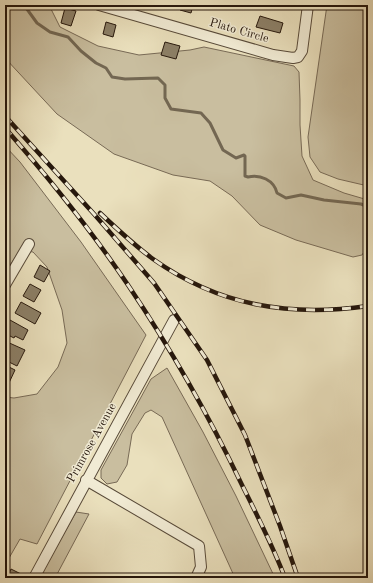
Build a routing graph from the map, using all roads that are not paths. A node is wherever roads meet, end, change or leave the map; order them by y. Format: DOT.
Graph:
graph roads {
  1 [pos="99,5"];
  2 [pos="308,5"];
  3 [pos="29,244"];
  4 [pos="5,285"];
  5 [pos="174,320"];
  6 [pos="86,480"];
  7 [pos="34,578"];
  8 [pos="196,578"];
  1 -- 2 [label="street, Plato Circle"];
  3 -- 4 [label="street"];
  5 -- 6 [label="street, Primrose Avenue"];
  6 -- 7 [label="street, Primrose Avenue"];
  6 -- 8 [label="street"];
}
